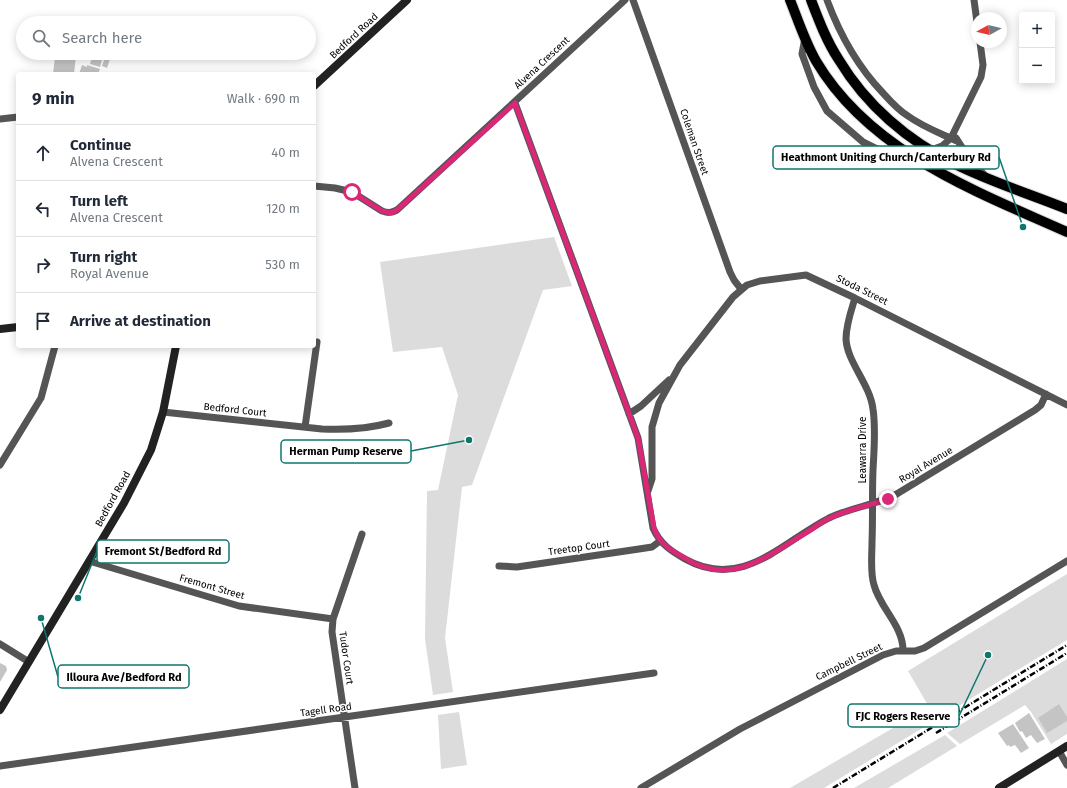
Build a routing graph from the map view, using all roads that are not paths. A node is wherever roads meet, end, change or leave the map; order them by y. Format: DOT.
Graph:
graph roads {
  1 [pos="407,0"];
  2 [pos="626,0"];
  3 [pos="633,0"];
  4 [pos="790,0"];
  5 [pos="811,0"];
  6 [pos="827,0"];
  7 [pos="974,0"];
  8 [pos="976,12"];
  9 [pos="805,38"];
  10 [pos="981,48"];
  11 [pos="316,84"];
  12 [pos="515,103"];
  13 [pos="16,116"];
  14 [pos="0,119"];
  15 [pos="954,140"];
  16 [pos="931,150"];
  17 [pos="923,163"];
  18 [pos="988,180"];
  19 [pos="316,186"];
  20 [pos="1067,209"];
  21 [pos="1067,232"];
  22 [pos="741,289"];
  23 [pos="855,298"];
  24 [pos="16,326"];
  25 [pos="0,329"];
  26 [pos="317,342"];
  27 [pos="54,348"];
  28 [pos="176,348"];
  29 [pos="673,376"];
  30 [pos="1046,394"];
  31 [pos="1067,404"];
  32 [pos="163,412"];
  33 [pos="629,414"];
  34 [pos="389,423"];
  35 [pos="305,427"];
  36 [pos="0,465"];
  37 [pos="648,493"];
  38 [pos="873,504"];
  39 [pos="362,534"];
  40 [pos="660,541"];
  41 [pos="89,561"];
  42 [pos="1067,561"];
  43 [pos="499,566"];
  44 [pos="333,619"];
  45 [pos="0,644"];
  46 [pos="903,650"];
  47 [pos="29,662"];
  48 [pos="654,673"];
  49 [pos="0,710"];
  50 [pos="345,717"];
  51 [pos="1067,746"];
  52 [pos="1059,751"];
  53 [pos="1067,765"];
  54 [pos="0,766"];
  55 [pos="355,788"];
  56 [pos="641,788"];
  57 [pos="999,788"];
  1 -- 11 [label="main road, Bedford Road"];
  2 -- 12 [label="street, Alvena Crescent"];
  3 -- 22 [label="street, Coleman Street"];
  4 -- 9 [label="main road"];
  5 -- 16 [label="main road"];
  6 -- 15 [label="street"];
  7 -- 8 [label="street"];
  9 -- 17 [label="main road"];
  9 -- 17 [label="street"];
  10 -- 15 [label="street"];
  12 -- 19 [label="street, Alvena Crescent"];
  12 -- 33 [label="street"];
  13 -- 14 [label="street"];
  15 -- 16 [label="street"];
  15 -- 18 [label="street"];
  16 -- 18 [label="main road"];
  17 -- 21 [label="main road"];
  18 -- 20 [label="main road"];
  22 -- 23 [label="street, Stoda Street"];
  22 -- 29 [label="street, Stoda Street"];
  23 -- 30 [label="street, Stoda Street"];
  23 -- 38 [label="street, Leawarra Drive"];
  24 -- 25 [label="main road"];
  26 -- 35 [label="street"];
  27 -- 36 [label="street"];
  28 -- 32 [label="main road, Bedford Road"];
  29 -- 33 [label="street, Stoda Street"];
  29 -- 37 [label="street, Stoda Street"];
  30 -- 31 [label="street, Stoda Street"];
  30 -- 38 [label="street, Royal Avenue"];
  32 -- 35 [label="street, Bedford Court"];
  32 -- 41 [label="main road, Bedford Road"];
  33 -- 37 [label="street"];
  34 -- 35 [label="street, Bedford Court"];
  37 -- 40 [label="street"];
  38 -- 40 [label="street, Royal Avenue"];
  38 -- 46 [label="street, Leawarra Drive"];
  39 -- 44 [label="street, Tudor Court"];
  40 -- 43 [label="street, Treetop Court"];
  41 -- 44 [label="street, Fremont Street"];
  41 -- 47 [label="main road, Bedford Road"];
  42 -- 46 [label="street, Campbell Street"];
  44 -- 50 [label="street, Tudor Court"];
  45 -- 47 [label="street"];
  46 -- 56 [label="street, Campbell Street"];
  47 -- 49 [label="main road, Bedford Road"];
  48 -- 50 [label="street, Tagell Road"];
  50 -- 54 [label="street, Tagell Road"];
  50 -- 55 [label="street, Tudor Court"];
  51 -- 52 [label="main road"];
  52 -- 53 [label="street"];
  52 -- 57 [label="main road"];
}
